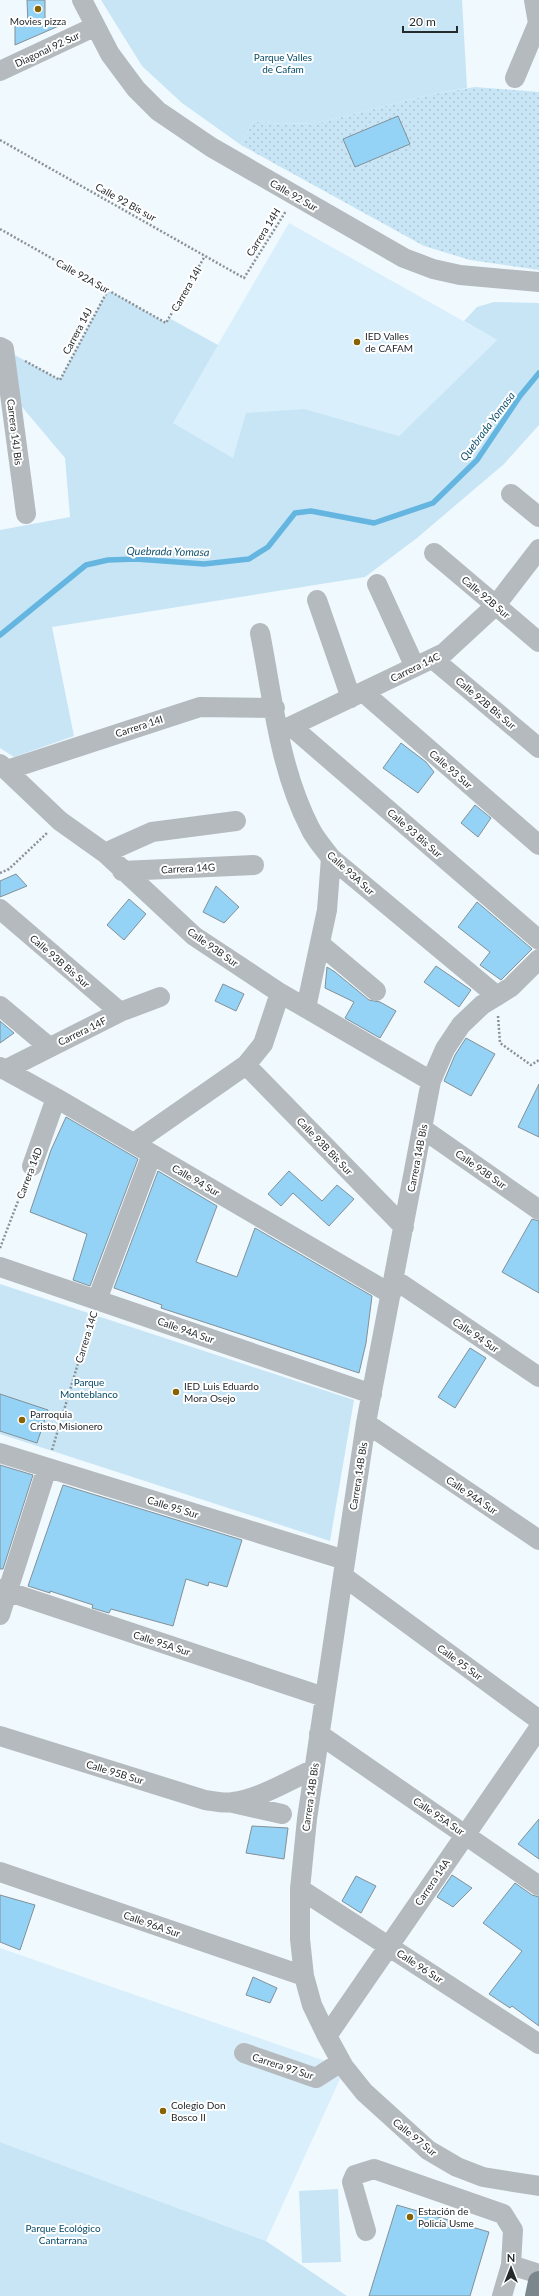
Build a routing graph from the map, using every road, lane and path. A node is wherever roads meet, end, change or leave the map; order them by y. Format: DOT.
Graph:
graph roads {
  1 [pos="82,0"];
  2 [pos="534,0"];
  3 [pos="94,27"];
  4 [pos="0,70"];
  5 [pos="515,78"];
  6 [pos="0,140"];
  7 [pos="296,196"];
  8 [pos="0,230"];
  9 [pos="205,256"];
  10 [pos="244,278"];
  11 [pos="539,282"];
  12 [pos="108,290"];
  13 [pos="166,323"];
  14 [pos="2,348"];
  15 [pos="511,494"];
  16 [pos="26,514"];
  17 [pos="539,516"];
  18 [pos="539,549"];
  19 [pos="434,553"];
  20 [pos="377,584"];
  21 [pos="317,600"];
  22 [pos="496,606"];
  23 [pos="260,633"];
  24 [pos="539,642"];
  25 [pos="433,659"];
  26 [pos="415,667"];
  27 [pos="357,695"];
  28 [pos="275,708"];
  29 [pos="285,729"];
  30 [pos="539,748"];
  31 [pos="4,767"];
  32 [pos="60,820"];
  33 [pos="236,821"];
  34 [pos="539,845"];
  35 [pos="105,853"];
  36 [pos="332,858"];
  37 [pos="254,865"];
  38 [pos="122,871"];
  39 [pos="0,873"];
  40 [pos="0,909"];
  41 [pos="539,940"];
  42 [pos="320,944"];
  43 [pos="539,959"];
  44 [pos="376,991"];
  45 [pos="280,993"];
  46 [pos="497,996"];
  47 [pos="160,997"];
  48 [pos="0,1006"];
  49 [pos="306,1008"];
  50 [pos="120,1012"];
  51 [pos="49,1047"];
  52 [pos="539,1060"];
  53 [pos="246,1065"];
  54 [pos="3,1069"];
  55 [pos="431,1081"];
  56 [pos="56,1098"];
  57 [pos="422,1129"];
  58 [pos="134,1144"];
  59 [pos="152,1154"];
  60 [pos="32,1166"];
  61 [pos="539,1210"];
  62 [pos="404,1227"];
  63 [pos="0,1248"];
  64 [pos="0,1267"];
  65 [pos="392,1286"];
  66 [pos="98,1300"];
  67 [pos="539,1377"];
  68 [pos="372,1394"];
  69 [pos="366,1423"];
  70 [pos="0,1453"];
  71 [pos="47,1468"];
  72 [pos="539,1540"];
  73 [pos="344,1568"];
  74 [pos="4,1590"];
  75 [pos="0,1615"];
  76 [pos="324,1697"];
  77 [pos="539,1720"];
  78 [pos="539,1728"];
  79 [pos="319,1734"];
  80 [pos="0,1736"];
  81 [pos="314,1769"];
  82 [pos="232,1803"];
  83 [pos="282,1814"];
  84 [pos="465,1834"];
  85 [pos="0,1872"];
  86 [pos="539,1886"];
  87 [pos="300,1889"];
  88 [pos="389,1946"];
  89 [pos="304,1976"];
  90 [pos="327,2036"];
  91 [pos="539,2044"];
  92 [pos="244,2053"];
  93 [pos="341,2062"];
  94 [pos="539,2186"];
  95 [pos="366,2231"];
  96 [pos="511,2265"];
  97 [pos="539,2274"];
  98 [pos="539,2282"];
  99 [pos="502,2296"];
  100 [pos="536,2296"];
  1 -- 3 [label="street"];
  2 -- 5 [label="street"];
  3 -- 4 [label="street, Diagonal 92 Sur"];
  3 -- 7 [label="street, Calle 92 Sur"];
  6 -- 9 [label="path, Calle 92 Bis sur"];
  7 -- 10 [label="path, Carrera 14H"];
  7 -- 11 [label="street, Calle 92 Sur"];
  8 -- 12 [label="path, Calle 92A Sur"];
  9 -- 10 [label="path, Calle 92 Bis sur"];
  9 -- 13 [label="path, Carrera 14I"];
  12 -- 13 [label="path, Calle 92A Sur"];
  12 -- 14 [label="path, Carrera 14J"];
  14 -- 16 [label="street, Carrera 14J Bis"];
  15 -- 17 [label="street"];
  18 -- 22 [label="street, Carrera 14C"];
  19 -- 22 [label="street, Calle 92B Sur"];
  20 -- 26 [label="street"];
  21 -- 27 [label="street, Calle 93 Sur"];
  22 -- 24 [label="street, Calle 92B Sur"];
  22 -- 25 [label="street, Carrera 14C"];
  23 -- 28 [label="street, Calle 93A Sur"];
  25 -- 26 [label="street, Carrera 14C"];
  25 -- 30 [label="street, Calle 92B Bis Sur"];
  26 -- 27 [label="street, Carrera 14C"];
  27 -- 29 [label="street, Carrera 14C"];
  27 -- 34 [label="street, Calle 93 Sur"];
  28 -- 29 [label="street, Calle 93A Sur"];
  28 -- 31 [label="street, Carrera 14I"];
  29 -- 36 [label="street, Calle 93A Sur"];
  29 -- 41 [label="street, Calle 93 Bis Sur"];
  31 -- 32 [label="street, Calle 93B Sur"];
  32 -- 35 [label="street, Calle 93B Sur"];
  32 -- 39 [label="path"];
  33 -- 35 [label="street"];
  35 -- 38 [label="street, Calle 93B Sur"];
  36 -- 42 [label="street"];
  36 -- 46 [label="street, Calle 93A Sur"];
  37 -- 38 [label="street, Carrera 14G"];
  38 -- 45 [label="street, Calle 93B Sur"];
  40 -- 50 [label="street, Calle 93B Bis Sur"];
  42 -- 44 [label="street"];
  42 -- 49 [label="street"];
  43 -- 46 [label="street, Carrera 14B Bis"];
  45 -- 49 [label="street, Calle 93B Sur"];
  45 -- 53 [label="street"];
  46 -- 52 [label="path"];
  46 -- 55 [label="street, Carrera 14B Bis"];
  47 -- 50 [label="street, Carrera 14F"];
  48 -- 51 [label="street"];
  49 -- 55 [label="street, Calle 93B Sur"];
  50 -- 51 [label="street, Carrera 14F"];
  51 -- 54 [label="street, Carrera 14F"];
  53 -- 58 [label="street"];
  53 -- 62 [label="street, Calle 93B Bis Sur"];
  54 -- 56 [label="street, Calle 94 Sur"];
  55 -- 57 [label="street, Carrera 14B Bis"];
  56 -- 58 [label="street, Calle 94 Sur"];
  56 -- 60 [label="street, Carrera 14D"];
  57 -- 61 [label="street, Calle 93B Sur"];
  57 -- 62 [label="street, Carrera 14B Bis"];
  58 -- 59 [label="street, Calle 94 Sur"];
  59 -- 65 [label="street, Calle 94 Sur"];
  59 -- 66 [label="street, Carrera 14C"];
  60 -- 63 [label="path, Carrera 14D"];
  62 -- 65 [label="street, Carrera 14B Bis"];
  64 -- 66 [label="street, Calle 94A Sur"];
  65 -- 67 [label="street, Calle 94 Sur"];
  65 -- 68 [label="street, Carrera 14B Bis"];
  66 -- 68 [label="street, Calle 94A Sur"];
  66 -- 71 [label="path, Carrera 14C"];
  68 -- 69 [label="street, Carrera 14B Bis"];
  69 -- 72 [label="street, Calle 94A Sur"];
  69 -- 73 [label="street, Carrera 14B Bis"];
  70 -- 71 [label="street, Calle 95 Sur"];
  71 -- 73 [label="street, Calle 95 Sur"];
  71 -- 74 [label="street"];
  73 -- 76 [label="street, Carrera 14B Bis"];
  73 -- 77 [label="street, Calle 95 Sur"];
  74 -- 75 [label="street"];
  74 -- 76 [label="street, Calle 95A Sur"];
  76 -- 79 [label="street, Carrera 14B Bis"];
  78 -- 84 [label="street, Carrera 14A"];
  79 -- 81 [label="street, Carrera 14B Bis"];
  79 -- 84 [label="street, Calle 95A Sur"];
  80 -- 82 [label="street, Calle 95B Sur"];
  81 -- 82 [label="street, Calle 95B Sur"];
  81 -- 87 [label="street, Carrera 14B Bis"];
  82 -- 83 [label="street, Calle 95B Sur"];
  84 -- 86 [label="street, Calle 95A Sur"];
  84 -- 88 [label="street, Carrera 14A"];
  85 -- 89 [label="street, Calle 96A Sur"];
  87 -- 88 [label="street, Calle 96 Sur"];
  87 -- 89 [label="street, Carrera 14B Bis"];
  88 -- 90 [label="street, Carrera 14A"];
  88 -- 91 [label="street, Calle 96 Sur"];
  89 -- 90 [label="street, Carrera 14B Bis"];
  90 -- 93 [label="street, Calle 97 Sur"];
  92 -- 93 [label="street, Carrera 97 Sur"];
  93 -- 94 [label="street, Calle 97 Sur"];
  95 -- 96 [label="street"];
  96 -- 97 [label="street"];
  96 -- 99 [label="street"];
  98 -- 100 [label="main road"];
}
